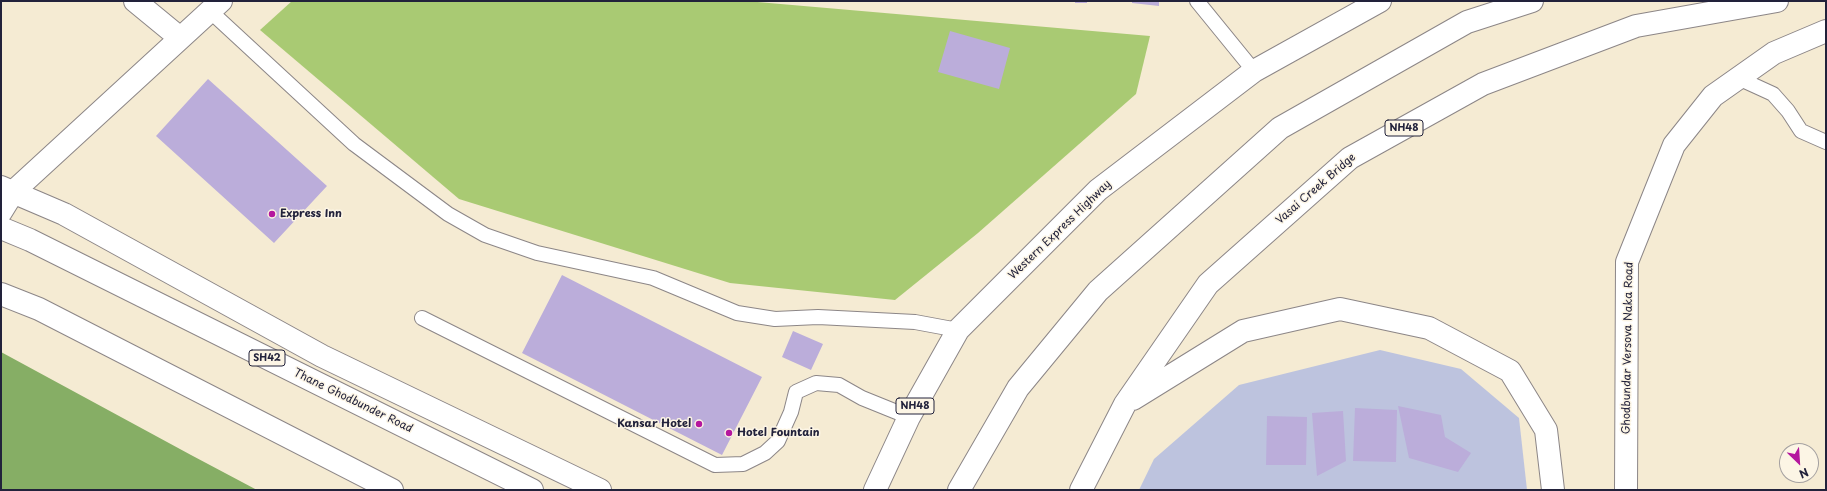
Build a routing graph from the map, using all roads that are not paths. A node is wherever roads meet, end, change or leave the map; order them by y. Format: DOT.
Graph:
graph roads {
  1 [pos="135,1"];
  2 [pos="1197,1"];
  3 [pos="1380,1"];
  4 [pos="1532,1"];
  5 [pos="1777,1"];
  6 [pos="216,6"];
  7 [pos="1826,31"];
  8 [pos="180,38"];
  9 [pos="1254,71"];
  10 [pos="1738,78"];
  11 [pos="1826,142"];
  12 [pos="8,189"];
  13 [pos="1,212"];
  14 [pos="1,228"];
  15 [pos="1,294"];
  16 [pos="422,318"];
  17 [pos="958,330"];
  18 [pos="1125,404"];
  19 [pos="909,417"];
  20 [pos="392,490"];
  21 [pos="532,490"];
  22 [pos="600,490"];
  23 [pos="875,490"];
  24 [pos="958,490"];
  25 [pos="1081,490"];
  26 [pos="1553,490"];
  27 [pos="1626,490"];
  1 -- 8 [label="main road"];
  2 -- 9 [label="lane"];
  3 -- 9 [label="main road, Western Express Highway / NH48"];
  4 -- 24 [label="main road"];
  5 -- 18 [label="main road, Vasai Creek Bridge / NH48"];
  6 -- 8 [label="main road"];
  6 -- 17 [label="lane"];
  7 -- 10 [label="main road, Ghodbundar Versova Naka Road"];
  8 -- 12 [label="main road"];
  9 -- 17 [label="main road, Western Express Highway / NH48"];
  10 -- 11 [label="lane"];
  10 -- 27 [label="main road, Ghodbundar Versova Naka Road"];
  12 -- 13 [label="main road"];
  12 -- 22 [label="main road"];
  14 -- 21 [label="main road, Thane Ghodbunder Road / SH42"];
  15 -- 20 [label="main road"];
  16 -- 19 [label="lane"];
  17 -- 19 [label="main road, Western Express Highway / NH48"];
  18 -- 25 [label="main road, Vasai Creek Bridge"];
  18 -- 26 [label="main road"];
  19 -- 23 [label="main road, Western Express Highway / NH48"];
}
